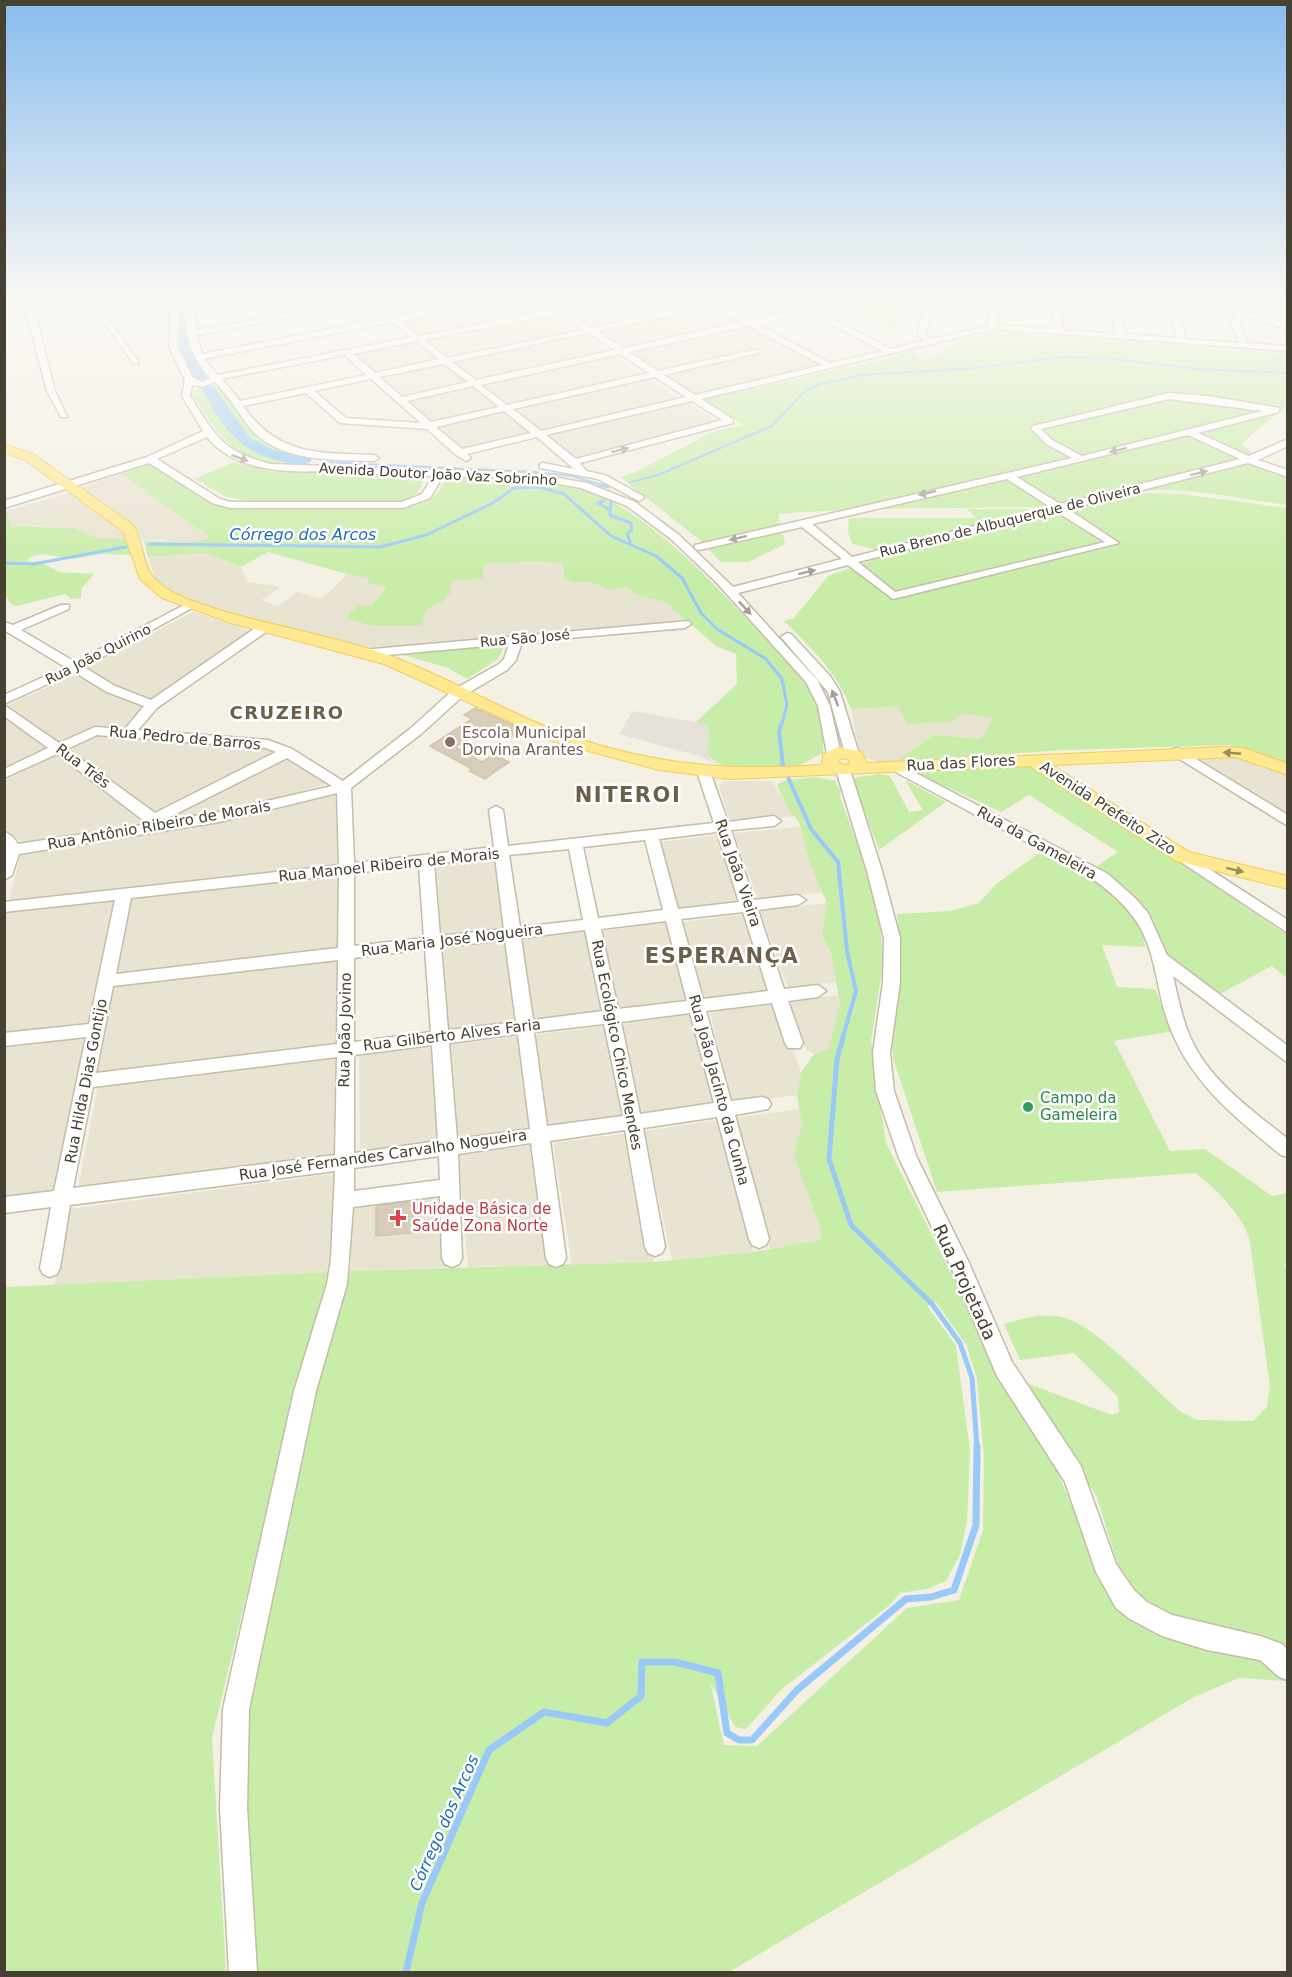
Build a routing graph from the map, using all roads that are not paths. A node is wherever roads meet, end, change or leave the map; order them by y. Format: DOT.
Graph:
graph roads {
  1 [pos="52,393"];
  2 [pos="190,393"];
  3 [pos="230,393"];
  4 [pos="287,393"];
  5 [pos="312,393"];
  6 [pos="392,393"];
  7 [pos="429,393"];
  8 [pos="487,393"];
  9 [pos="571,393"];
  10 [pos="681,393"];
  11 [pos="707,393"];
  12 [pos="186,396"];
  13 [pos="688,398"];
  14 [pos="399,400"];
  15 [pos="238,404"];
  16 [pos="505,408"];
  17 [pos="1276,410"];
  18 [pos="1287,412"];
  19 [pos="64,415"];
  20 [pos="428,426"];
  21 [pos="209,432"];
  22 [pos="1189,432"];
  23 [pos="537,434"];
  24 [pos="1287,442"];
  25 [pos="219,448"];
  26 [pos="6,452"];
  27 [pos="166,453"];
  28 [pos="312,453"];
  29 [pos="459,453"];
  30 [pos="150,459"];
  31 [pos="385,459"];
  32 [pos="1081,459"];
  33 [pos="1249,460"];
  34 [pos="469,462"];
  35 [pos="574,462"];
  36 [pos="440,466"];
  37 [pos="294,468"];
  38 [pos="581,471"];
  39 [pos="1287,474"];
  40 [pos="1007,475"];
  41 [pos="616,483"];
  42 [pos="71,486"];
  43 [pos="598,490"];
  44 [pos="4,505"];
  45 [pos="1060,508"];
  46 [pos="804,523"];
  47 [pos="699,547"];
  48 [pos="848,561"];
  49 [pos="735,590"];
  50 [pos="190,606"];
  51 [pos="64,607"];
  52 [pos="685,624"];
  53 [pos="8,628"];
  54 [pos="262,629"];
  55 [pos="517,639"];
  56 [pos="366,653"];
  57 [pos="73,668"];
  58 [pos="458,693"];
  59 [pos="4,700"];
  60 [pos="152,705"];
  61 [pos="4,709"];
  62 [pos="130,732"];
  63 [pos="58,748"];
  64 [pos="287,752"];
  65 [pos="1178,752"];
  66 [pos="1032,760"];
  67 [pos="844,761"];
  68 [pos="893,766"];
  69 [pos="1287,770"];
  70 [pos="704,772"];
  71 [pos="4,774"];
  72 [pos="344,787"];
  73 [pos="496,810"];
  74 [pos="774,821"];
  75 [pos="1287,822"];
  76 [pos="155,823"];
  77 [pos="723,827"];
  78 [pos="4,836"];
  79 [pos="651,836"];
  80 [pos="575,844"];
  81 [pos="8,850"];
  82 [pos="502,853"];
  83 [pos="1183,856"];
  84 [pos="426,861"];
  85 [pos="347,869"];
  86 [pos="4,875"];
  87 [pos="1287,883"];
  88 [pos="124,894"];
  89 [pos="798,900"];
  90 [pos="749,905"];
  91 [pos="4,908"];
  92 [pos="672,915"];
  93 [pos="593,923"];
  94 [pos="1287,928"];
  95 [pos="514,933"];
  96 [pos="432,942"];
  97 [pos="346,953"];
  98 [pos="1160,958"];
  99 [pos="106,981"];
  100 [pos="818,990"];
  101 [pos="780,995"];
  102 [pos="697,1005"];
  103 [pos="611,1016"];
  104 [pos="524,1027"];
  105 [pos="97,1029"];
  106 [pos="440,1037"];
  107 [pos="4,1040"];
  108 [pos="794,1043"];
  109 [pos="345,1048"];
  110 [pos="1287,1056"];
  111 [pos="87,1080"];
  112 [pos="762,1104"];
  113 [pos="724,1109"];
  114 [pos="633,1121"];
  115 [pos="540,1134"];
  116 [pos="448,1146"];
  117 [pos="1287,1150"];
  118 [pos="344,1162"];
  119 [pos="449,1187"];
  120 [pos="62,1197"];
  121 [pos="344,1200"];
  122 [pos="4,1205"];
  123 [pos="759,1239"];
  124 [pos="655,1247"];
  125 [pos="452,1258"];
  126 [pos="556,1258"];
  127 [pos="50,1268"];
  128 [pos="1287,1668"];
  129 [pos="243,1972"];
  1 -- 19 [label="street"];
  2 -- 12 [label="street"];
  3 -- 15 [label="street, Avenida Doutor João Vaz Sobrinho"];
  4 -- 15 [label="street"];
  5 -- 20 [label="street"];
  6 -- 14 [label="street"];
  7 -- 14 [label="street"];
  8 -- 16 [label="street"];
  9 -- 16 [label="street"];
  10 -- 13 [label="street"];
  11 -- 13 [label="street"];
  12 -- 21 [label="street"];
  13 -- 23 [label="street"];
  35 -- 13 [label="street, one-way"];
  14 -- 20 [label="street"];
  15 -- 28 [label="street, Avenida Doutor João Vaz Sobrinho"];
  16 -- 20 [label="street"];
  16 -- 23 [label="street"];
  17 -- 18 [label="street"];
  17 -- 22 [label="street"];
  17 -- 32 [label="street"];
  20 -- 29 [label="street"];
  21 -- 25 [label="street"];
  21 -- 27 [label="street"];
  22 -- 32 [label="street, one-way"];
  22 -- 33 [label="street"];
  23 -- 29 [label="street"];
  23 -- 35 [label="street"];
  24 -- 33 [label="street, Rua Breno de Albuquerque de Oliveira"];
  25 -- 27 [label="street"];
  25 -- 37 [label="street, Avenida Doutor João Vaz Sobrinho, one-way"];
  26 -- 42 [label="main road"];
  27 -- 30 [label="street"];
  28 -- 31 [label="street, Avenida Doutor João Vaz Sobrinho"];
  28 -- 37 [label="street"];
  29 -- 34 [label="street"];
  30 -- 36 [label="street"];
  30 -- 42 [label="street"];
  32 -- 40 [label="street"];
  33 -- 39 [label="street"];
  45 -- 33 [label="street, Rua Breno de Albuquerque de Oliveira, one-way"];
  34 -- 36 [label="street, Avenida Doutor João Vaz Sobrinho"];
  34 -- 38 [label="street, Avenida Doutor João Vaz Sobrinho"];
  35 -- 38 [label="street"];
  36 -- 37 [label="street, Avenida Doutor João Vaz Sobrinho"];
  36 -- 43 [label="street, Avenida Doutor João Vaz Sobrinho"];
  38 -- 41 [label="street, Avenida Doutor João Vaz Sobrinho"];
  40 -- 45 [label="street"];
  40 -- 46 [label="street, one-way"];
  41 -- 43 [label="street"];
  41 -- 47 [label="street, Avenida Doutor João Vaz Sobrinho"];
  42 -- 44 [label="street"];
  42 -- 50 [label="main road"];
  43 -- 49 [label="street, Avenida Doutor João Vaz Sobrinho"];
  45 -- 48 [label="street, Rua Breno de Albuquerque de Oliveira"];
  45 -- 48 [label="street"];
  46 -- 47 [label="street, one-way"];
  46 -- 48 [label="street"];
  47 -- 49 [label="street, Avenida Doutor João Vaz Sobrinho"];
  49 -- 48 [label="street, Rua Breno de Albuquerque de Oliveira, one-way"];
  49 -- 67 [label="street, Avenida Doutor João Vaz Sobrinho, one-way"];
  67 -- 49 [label="street, Avenida Doutor João Vaz Sobrinho, one-way"];
  50 -- 54 [label="main road"];
  50 -- 57 [label="street, Rua João Quirino"];
  51 -- 53 [label="street"];
  52 -- 55 [label="street, Rua São José"];
  53 -- 57 [label="street"];
  54 -- 56 [label="main road"];
  54 -- 60 [label="street"];
  55 -- 56 [label="street, Rua São José"];
  55 -- 58 [label="street, Rua Antônio Ribeiro de Morais"];
  56 -- 58 [label="main road"];
  57 -- 59 [label="street, Rua João Quirino"];
  57 -- 60 [label="street"];
  58 -- 70 [label="main road"];
  58 -- 72 [label="street, Rua Antônio Ribeiro de Morais"];
  60 -- 62 [label="street"];
  61 -- 63 [label="street, Rua Três"];
  62 -- 63 [label="street, Rua Pedro de Barros"];
  62 -- 64 [label="street, Rua Pedro de Barros"];
  63 -- 71 [label="street"];
  63 -- 76 [label="street, Rua Três"];
  64 -- 72 [label="street, Rua Pedro de Barros"];
  64 -- 76 [label="street"];
  65 -- 66 [label="main road, Rua das Flores"];
  69 -- 65 [label="main road, Rua das Flores, one-way"];
  65 -- 75 [label="street"];
  66 -- 68 [label="main road, Rua das Flores"];
  66 -- 83 [label="main road, Avenida Prefeito Zizo"];
  67 -- 68 [label="main road"];
  67 -- 70 [label="main road"];
  67 -- 128 [label="street, Rua Projetada"];
  68 -- 98 [label="street, Rua da Gameleira"];
  70 -- 77 [label="street, Rua João Vieira"];
  72 -- 76 [label="street, Rua Antônio Ribeiro de Morais"];
  72 -- 85 [label="street, Rua João Jovino"];
  73 -- 82 [label="street"];
  74 -- 77 [label="street, Rua Manoel Ribeiro de Morais"];
  76 -- 81 [label="street, Rua Antônio Ribeiro de Morais"];
  77 -- 79 [label="street, Rua Manoel Ribeiro de Morais"];
  77 -- 90 [label="street, Rua João Vieira"];
  78 -- 81 [label="street"];
  79 -- 80 [label="street, Rua Manoel Ribeiro de Morais"];
  79 -- 92 [label="street, Rua João Jacinto da Cunha"];
  80 -- 82 [label="street, Rua Manoel Ribeiro de Morais"];
  80 -- 93 [label="street, Rua Ecológico Chico Mendes"];
  81 -- 86 [label="street"];
  82 -- 84 [label="street, Rua Manoel Ribeiro de Morais"];
  82 -- 95 [label="street"];
  83 -- 87 [label="main road, Avenida Prefeito Zizo, one-way"];
  83 -- 94 [label="street"];
  84 -- 85 [label="street, Rua Manoel Ribeiro de Morais"];
  84 -- 96 [label="street"];
  85 -- 88 [label="street, Rua Manoel Ribeiro de Morais"];
  85 -- 97 [label="street, Rua João Jovino"];
  88 -- 91 [label="street, Rua Manoel Ribeiro de Morais"];
  88 -- 99 [label="street, Rua Hilda Dias Gontijo"];
  89 -- 90 [label="street, Rua Maria José Nogueira"];
  90 -- 92 [label="street, Rua Maria José Nogueira"];
  90 -- 101 [label="street, Rua João Vieira"];
  92 -- 93 [label="street, Rua Maria José Nogueira"];
  92 -- 102 [label="street, Rua João Jacinto da Cunha"];
  93 -- 95 [label="street, Rua Maria José Nogueira"];
  93 -- 103 [label="street, Rua Ecológico Chico Mendes"];
  95 -- 96 [label="street, Rua Maria José Nogueira"];
  95 -- 104 [label="street"];
  96 -- 97 [label="street, Rua Maria José Nogueira"];
  96 -- 106 [label="street"];
  97 -- 99 [label="street, Rua Maria José Nogueira"];
  97 -- 109 [label="street, Rua João Jovino"];
  98 -- 110 [label="street"];
  98 -- 117 [label="street, Rua da Gameleira"];
  99 -- 105 [label="street, Rua Hilda Dias Gontijo"];
  100 -- 101 [label="street, Rua Gilberto Alves Faria"];
  101 -- 102 [label="street, Rua Gilberto Alves Faria"];
  101 -- 108 [label="street, Rua João Vieira"];
  102 -- 103 [label="street, Rua Gilberto Alves Faria"];
  102 -- 113 [label="street, Rua João Jacinto da Cunha"];
  103 -- 104 [label="street, Rua Gilberto Alves Faria"];
  103 -- 114 [label="street, Rua Ecológico Chico Mendes"];
  104 -- 106 [label="street, Rua Gilberto Alves Faria"];
  104 -- 115 [label="street"];
  105 -- 107 [label="street"];
  105 -- 111 [label="street, Rua Hilda Dias Gontijo"];
  106 -- 109 [label="street, Rua Gilberto Alves Faria"];
  106 -- 116 [label="street"];
  109 -- 111 [label="street, Rua Gilberto Alves Faria"];
  109 -- 118 [label="street, Rua João Jovino"];
  111 -- 120 [label="street, Rua Hilda Dias Gontijo"];
  112 -- 113 [label="street, Rua José Fernandes Carvalho Nogueira"];
  113 -- 114 [label="street, Rua José Fernandes Carvalho Nogueira"];
  113 -- 123 [label="street, Rua João Jacinto da Cunha"];
  114 -- 115 [label="street, Rua José Fernandes Carvalho Nogueira"];
  114 -- 124 [label="street, Rua Ecológico Chico Mendes"];
  115 -- 116 [label="street, Rua José Fernandes Carvalho Nogueira"];
  115 -- 126 [label="street"];
  116 -- 118 [label="street, Rua José Fernandes Carvalho Nogueira"];
  116 -- 119 [label="street"];
  118 -- 120 [label="street, Rua José Fernandes Carvalho Nogueira"];
  118 -- 121 [label="street, Rua João Jovino"];
  119 -- 121 [label="street"];
  119 -- 125 [label="street"];
  120 -- 122 [label="street, Rua José Fernandes Carvalho Nogueira"];
  120 -- 127 [label="street, Rua Hilda Dias Gontijo"];
  121 -- 129 [label="street, Rua João Jovino"];
}
